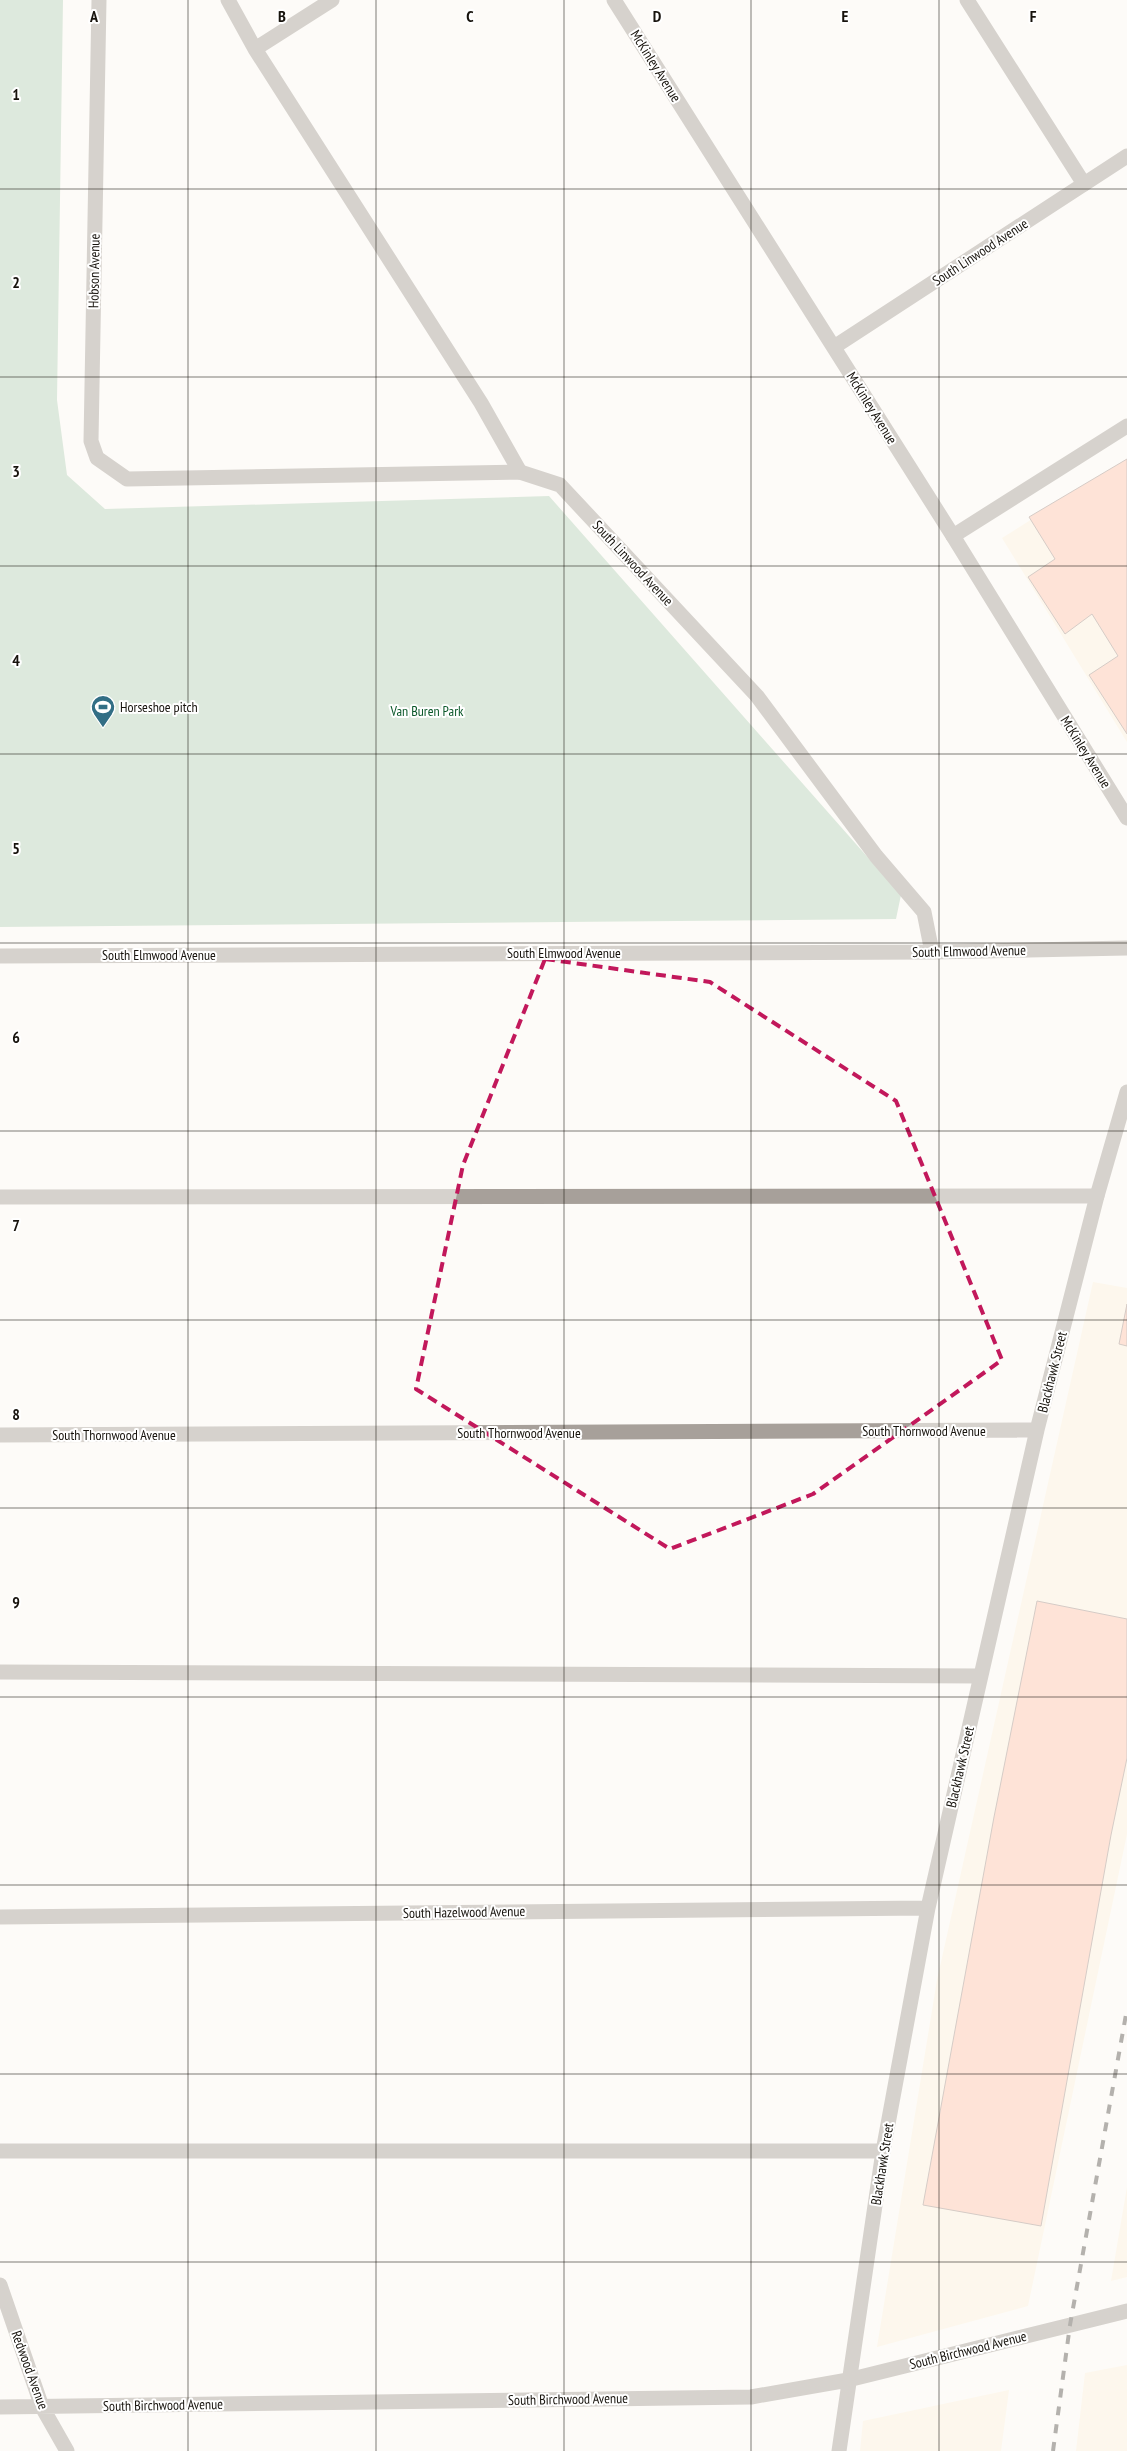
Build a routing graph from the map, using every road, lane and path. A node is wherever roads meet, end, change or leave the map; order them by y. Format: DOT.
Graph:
graph roads {
  1 [pos="99,0"];
  2 [pos="228,0"];
  3 [pos="332,0"];
  4 [pos="614,0"];
  5 [pos="967,0"];
  6 [pos="255,50"];
  7 [pos="1127,156"];
  8 [pos="1084,184"];
  9 [pos="834,347"];
  10 [pos="1127,426"];
  11 [pos="520,472"];
  12 [pos="174,478"];
  13 [pos="954,536"];
  14 [pos="1127,818"];
  15 [pos="1127,948"];
  16 [pos="932,952"];
  17 [pos="0,956"];
  18 [pos="1127,1092"];
  19 [pos="1097,1196"];
  20 [pos="0,1197"];
  21 [pos="1037,1430"];
  22 [pos="0,1435"];
  23 [pos="0,1672"];
  24 [pos="980,1676"];
  25 [pos="928,1908"];
  26 [pos="0,1917"];
  27 [pos="883,2151"];
  28 [pos="0,2152"];
  29 [pos="0,2286"];
  30 [pos="1127,2311"];
  31 [pos="848,2380"];
  32 [pos="42,2406"];
  33 [pos="0,2407"];
  34 [pos="67,2451"];
  35 [pos="839,2451"];
  1 -- 12 [label="street, Hobson Avenue"];
  2 -- 6 [label="street"];
  3 -- 6 [label="street"];
  4 -- 9 [label="street, McKinley Avenue"];
  5 -- 8 [label="street"];
  6 -- 11 [label="street"];
  7 -- 8 [label="street, South Linwood Avenue"];
  8 -- 9 [label="street, South Linwood Avenue"];
  9 -- 13 [label="street, McKinley Avenue"];
  10 -- 13 [label="street"];
  11 -- 12 [label="street, South Linwood Avenue"];
  11 -- 16 [label="street, South Linwood Avenue"];
  13 -- 14 [label="street, McKinley Avenue"];
  15 -- 16 [label="street, South Elmwood Avenue"];
  16 -- 17 [label="street, South Elmwood Avenue"];
  18 -- 19 [label="street, Blackhawk Street"];
  19 -- 20 [label="street"];
  19 -- 21 [label="street, Blackhawk Street"];
  21 -- 22 [label="street, South Thornwood Avenue"];
  21 -- 24 [label="street, Blackhawk Street"];
  23 -- 24 [label="street"];
  24 -- 25 [label="street, Blackhawk Street"];
  25 -- 26 [label="street, South Hazelwood Avenue"];
  25 -- 27 [label="street, Blackhawk Street"];
  27 -- 28 [label="street"];
  27 -- 31 [label="street, Blackhawk Street"];
  29 -- 32 [label="street, Redwood Avenue"];
  30 -- 31 [label="street, South Birchwood Avenue"];
  31 -- 32 [label="street, South Birchwood Avenue"];
  31 -- 35 [label="street, Blackhawk Street"];
  32 -- 33 [label="street, South Birchwood Avenue"];
  32 -- 34 [label="street, Redwood Avenue"];
}
